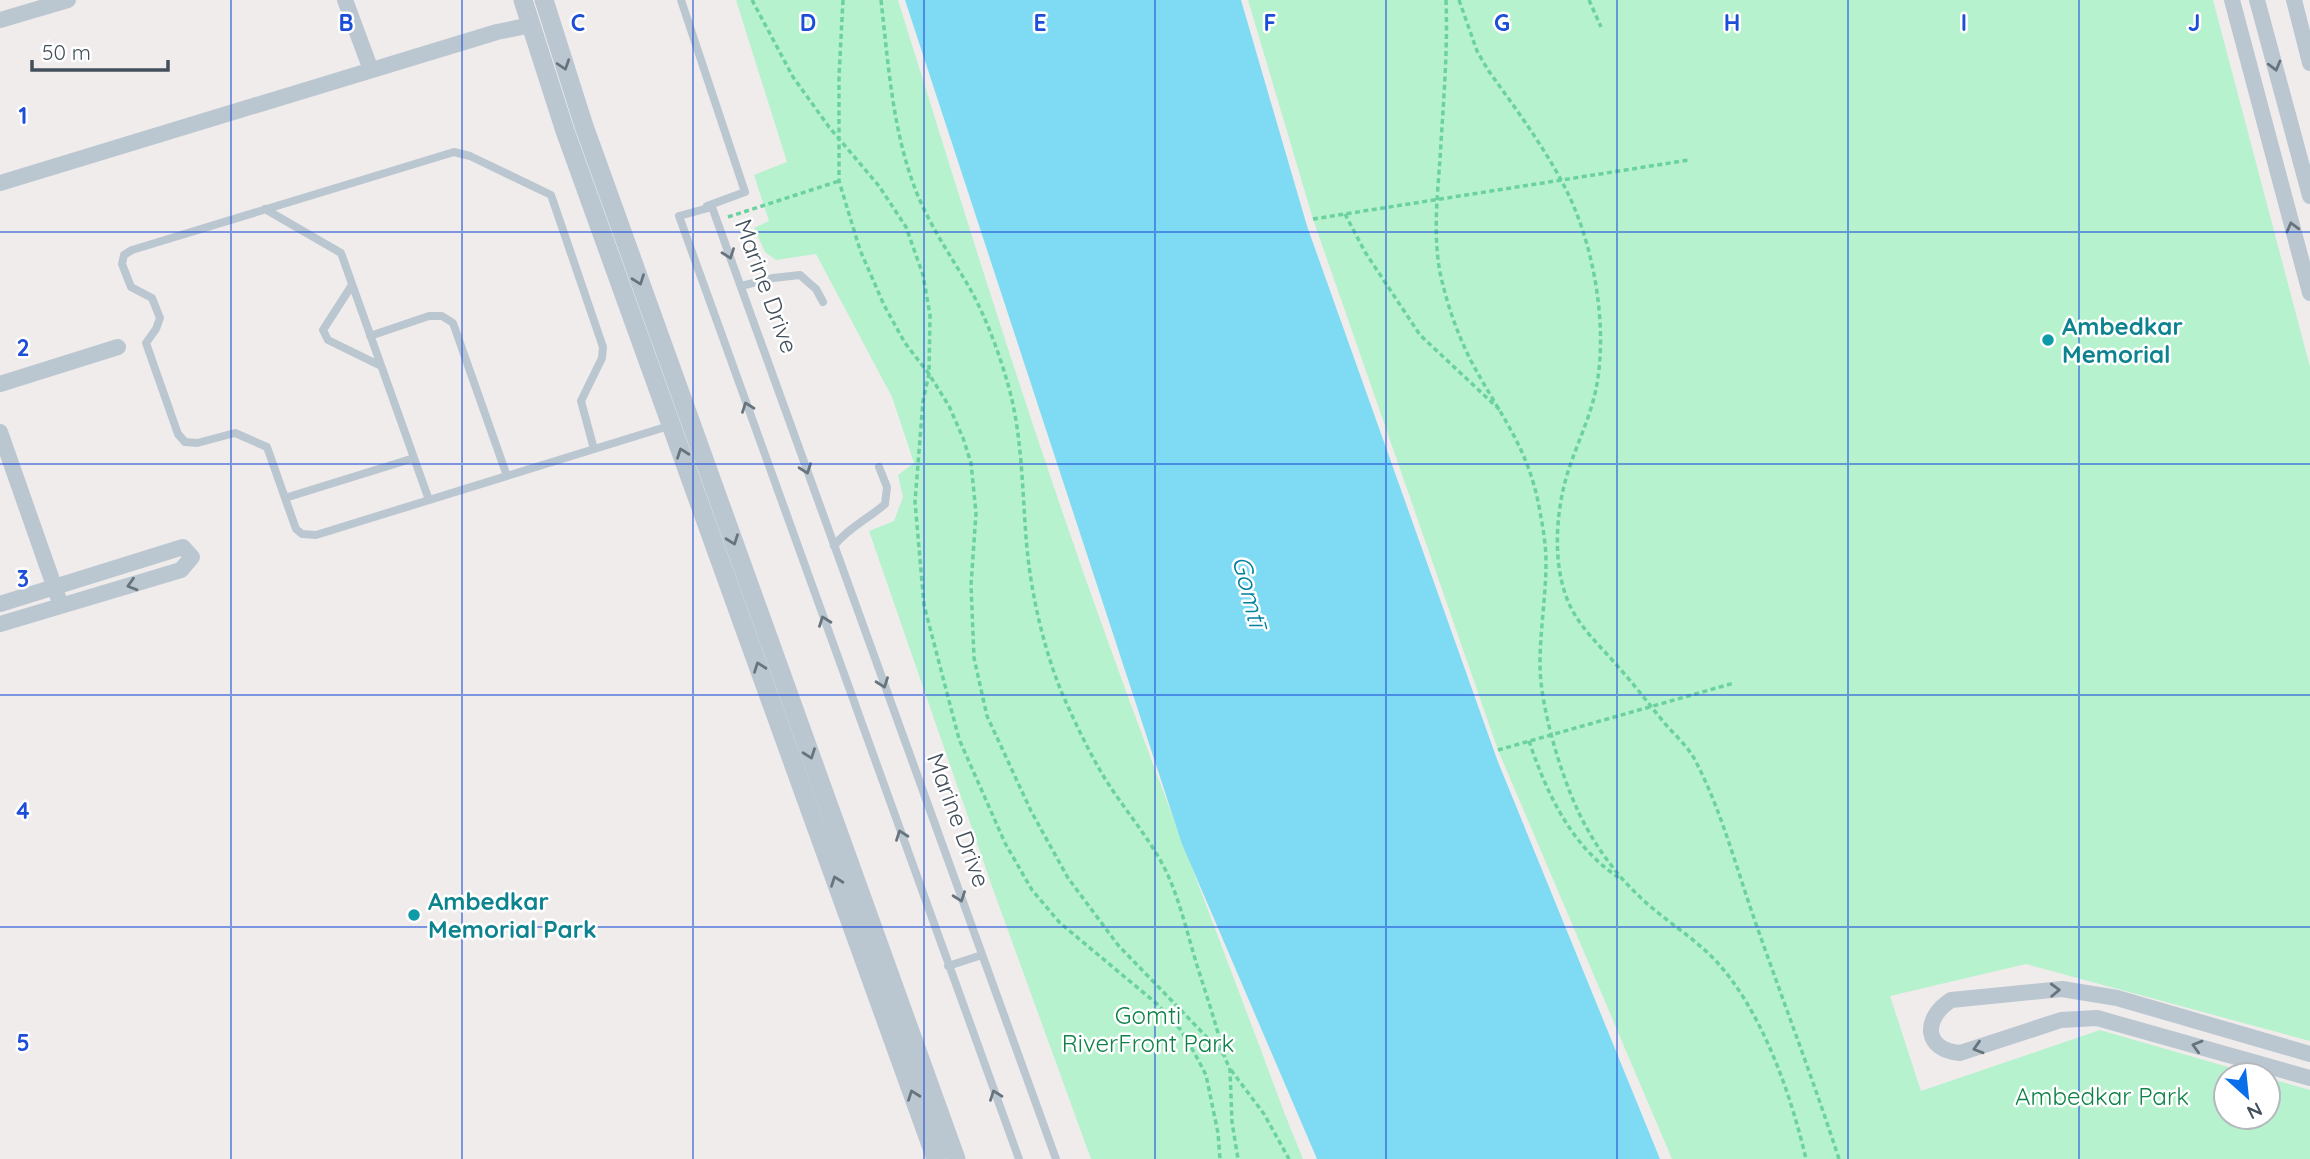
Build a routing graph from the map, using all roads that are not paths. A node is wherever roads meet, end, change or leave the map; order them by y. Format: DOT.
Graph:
graph roads {
  1 [pos="68,0"];
  2 [pos="345,0"];
  3 [pos="523,0"];
  4 [pos="544,0"];
  5 [pos="681,0"];
  6 [pos="2232,0"];
  7 [pos="2257,0"];
  8 [pos="2294,0"];
  9 [pos="0,20"];
  10 [pos="531,25"];
  11 [pos="2310,62"];
  12 [pos="371,70"];
  13 [pos="0,183"];
  14 [pos="2310,196"];
  15 [pos="265,209"];
  16 [pos="695,211"];
  17 [pos="352,285"];
  18 [pos="741,286"];
  19 [pos="2310,293"];
  20 [pos="823,302"];
  21 [pos="370,336"];
  22 [pos="118,347"];
  23 [pos="381,366"];
  24 [pos="0,384"];
  25 [pos="672,425"];
  26 [pos="0,432"];
  27 [pos="594,449"];
  28 [pos="414,458"];
  29 [pos="879,467"];
  30 [pos="507,476"];
  31 [pos="285,498"];
  32 [pos="429,500"];
  33 [pos="834,546"];
  34 [pos="54,587"];
  35 [pos="0,604"];
  36 [pos="61,606"];
  37 [pos="0,624"];
  38 [pos="982,955"];
  39 [pos="948,966"];
  40 [pos="2310,1054"];
  41 [pos="2310,1078"];
  42 [pos="936,1159"];
  43 [pos="956,1159"];
  44 [pos="1019,1159"];
  45 [pos="1056,1159"];
  1 -- 9 [label="street"];
  2 -- 12 [label="street"];
  3 -- 10 [label="street"];
  4 -- 43 [label="street, one-way"];
  5 -- 16 [label="lane"];
  19 -- 6 [label="street, one-way"];
  7 -- 14 [label="street, one-way"];
  8 -- 11 [label="street"];
  10 -- 12 [label="street"];
  10 -- 25 [label="street"];
  12 -- 13 [label="street"];
  15 -- 17 [label="lane"];
  15 -- 27 [label="lane"];
  15 -- 31 [label="lane"];
  16 -- 18 [label="lane, Marine Drive, one-way"];
  39 -- 16 [label="lane, one-way"];
  17 -- 21 [label="lane"];
  17 -- 23 [label="lane"];
  18 -- 20 [label="lane"];
  18 -- 33 [label="lane, Marine Drive, one-way"];
  21 -- 23 [label="lane"];
  21 -- 30 [label="lane"];
  22 -- 24 [label="street"];
  23 -- 28 [label="lane"];
  25 -- 27 [label="lane"];
  42 -- 25 [label="street, one-way"];
  26 -- 34 [label="street"];
  27 -- 30 [label="lane"];
  28 -- 31 [label="lane"];
  28 -- 32 [label="lane"];
  29 -- 33 [label="lane"];
  30 -- 32 [label="lane"];
  31 -- 32 [label="lane"];
  33 -- 38 [label="lane, Marine Drive, one-way"];
  34 -- 35 [label="street"];
  34 -- 36 [label="street"];
  34 -- 36 [label="street, one-way"];
  36 -- 37 [label="street"];
  38 -- 39 [label="lane"];
  38 -- 45 [label="lane, Marine Drive"];
  44 -- 39 [label="lane, one-way"];
  41 -- 40 [label="street, one-way"];
}
